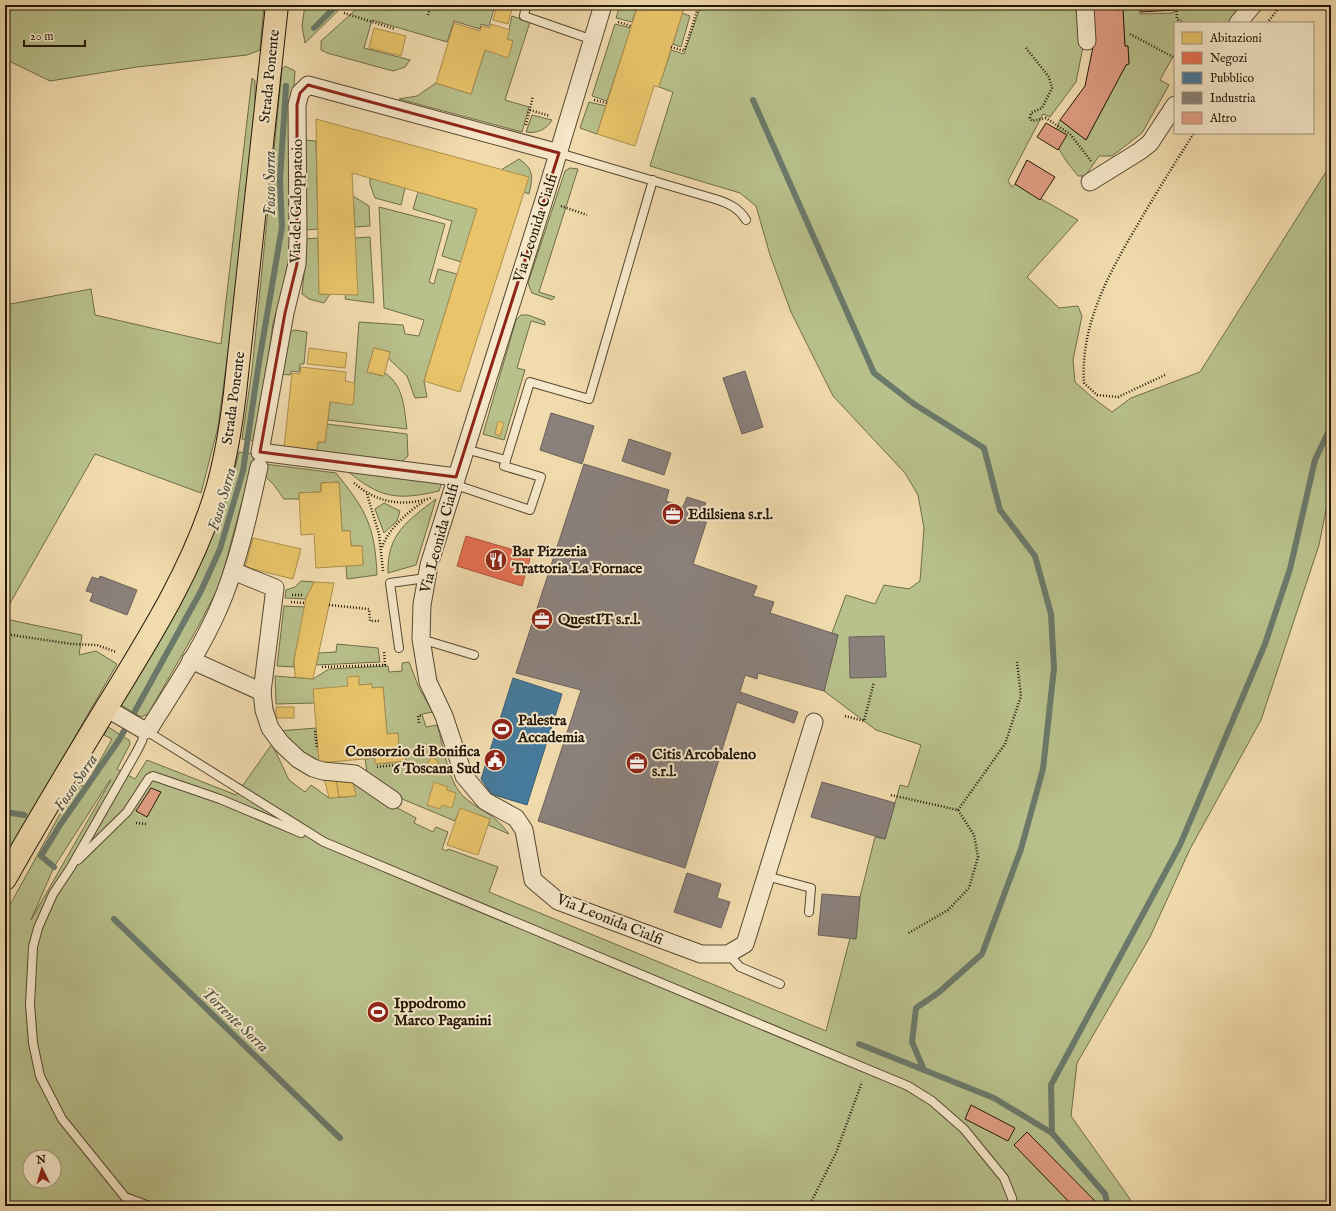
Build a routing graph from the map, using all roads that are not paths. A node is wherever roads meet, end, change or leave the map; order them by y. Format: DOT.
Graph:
graph roads {
  1 [pos="277,5"];
  2 [pos="526,5"];
  3 [pos="603,5"];
  4 [pos="1085,5"];
  5 [pos="1253,5"];
  6 [pos="1239,22"];
  7 [pos="593,40"];
  8 [pos="1087,41"];
  9 [pos="1174,107"];
  10 [pos="559,153"];
  11 [pos="653,180"];
  12 [pos="1090,182"];
  13 [pos="746,220"];
  14 [pos="465,448"];
  15 [pos="506,460"];
  16 [pos="259,467"];
  17 [pos="454,481"];
  18 [pos="233,571"];
  19 [pos="426,578"];
  20 [pos="421,639"];
  21 [pos="399,648"];
  22 [pos="474,655"];
  23 [pos="191,660"];
  24 [pos="262,692"];
  25 [pos="111,712"];
  26 [pos="814,722"];
  27 [pos="141,728"];
  28 [pos="393,800"];
  29 [pos="324,842"];
  30 [pos="71,867"];
  31 [pos="766,876"];
  32 [pos="5,879"];
  33 [pos="809,912"];
  34 [pos="728,954"];
  35 [pos="780,984"];
  36 [pos="149,1206"];
  37 [pos="1013,1206"];
  1 -- 25 [label="main road, Strada Ponente"];
  2 -- 7 [label="lane"];
  3 -- 7 [label="street, Via Leonida Cialfi"];
  4 -- 8 [label="street"];
  5 -- 6 [label="street"];
  7 -- 10 [label="street, Via Leonida Cialfi"];
  9 -- 12 [label="street"];
  10 -- 11 [label="lane"];
  10 -- 14 [label="street, Via Leonida Cialfi"];
  10 -- 17 [label="street, Via del Galoppatoio"];
  11 -- 13 [label="lane"];
  11 -- 15 [label="lane"];
  14 -- 15 [label="lane"];
  14 -- 17 [label="street, Via Leonida Cialfi"];
  15 -- 17 [label="lane"];
  16 -- 18 [label="street"];
  17 -- 19 [label="street, Via Leonida Cialfi"];
  18 -- 23 [label="street"];
  18 -- 24 [label="street"];
  19 -- 20 [label="street, Via Leonida Cialfi"];
  19 -- 21 [label="lane"];
  20 -- 22 [label="lane"];
  20 -- 34 [label="street, Via Leonida Cialfi"];
  23 -- 24 [label="street"];
  23 -- 27 [label="street"];
  24 -- 28 [label="street"];
  25 -- 27 [label="street"];
  25 -- 32 [label="main road, Strada Ponente"];
  26 -- 31 [label="street"];
  27 -- 29 [label="lane"];
  27 -- 30 [label="lane"];
  29 -- 30 [label="lane"];
  29 -- 37 [label="lane"];
  30 -- 36 [label="lane"];
  31 -- 33 [label="lane"];
  31 -- 34 [label="street"];
  34 -- 35 [label="lane"];
}
